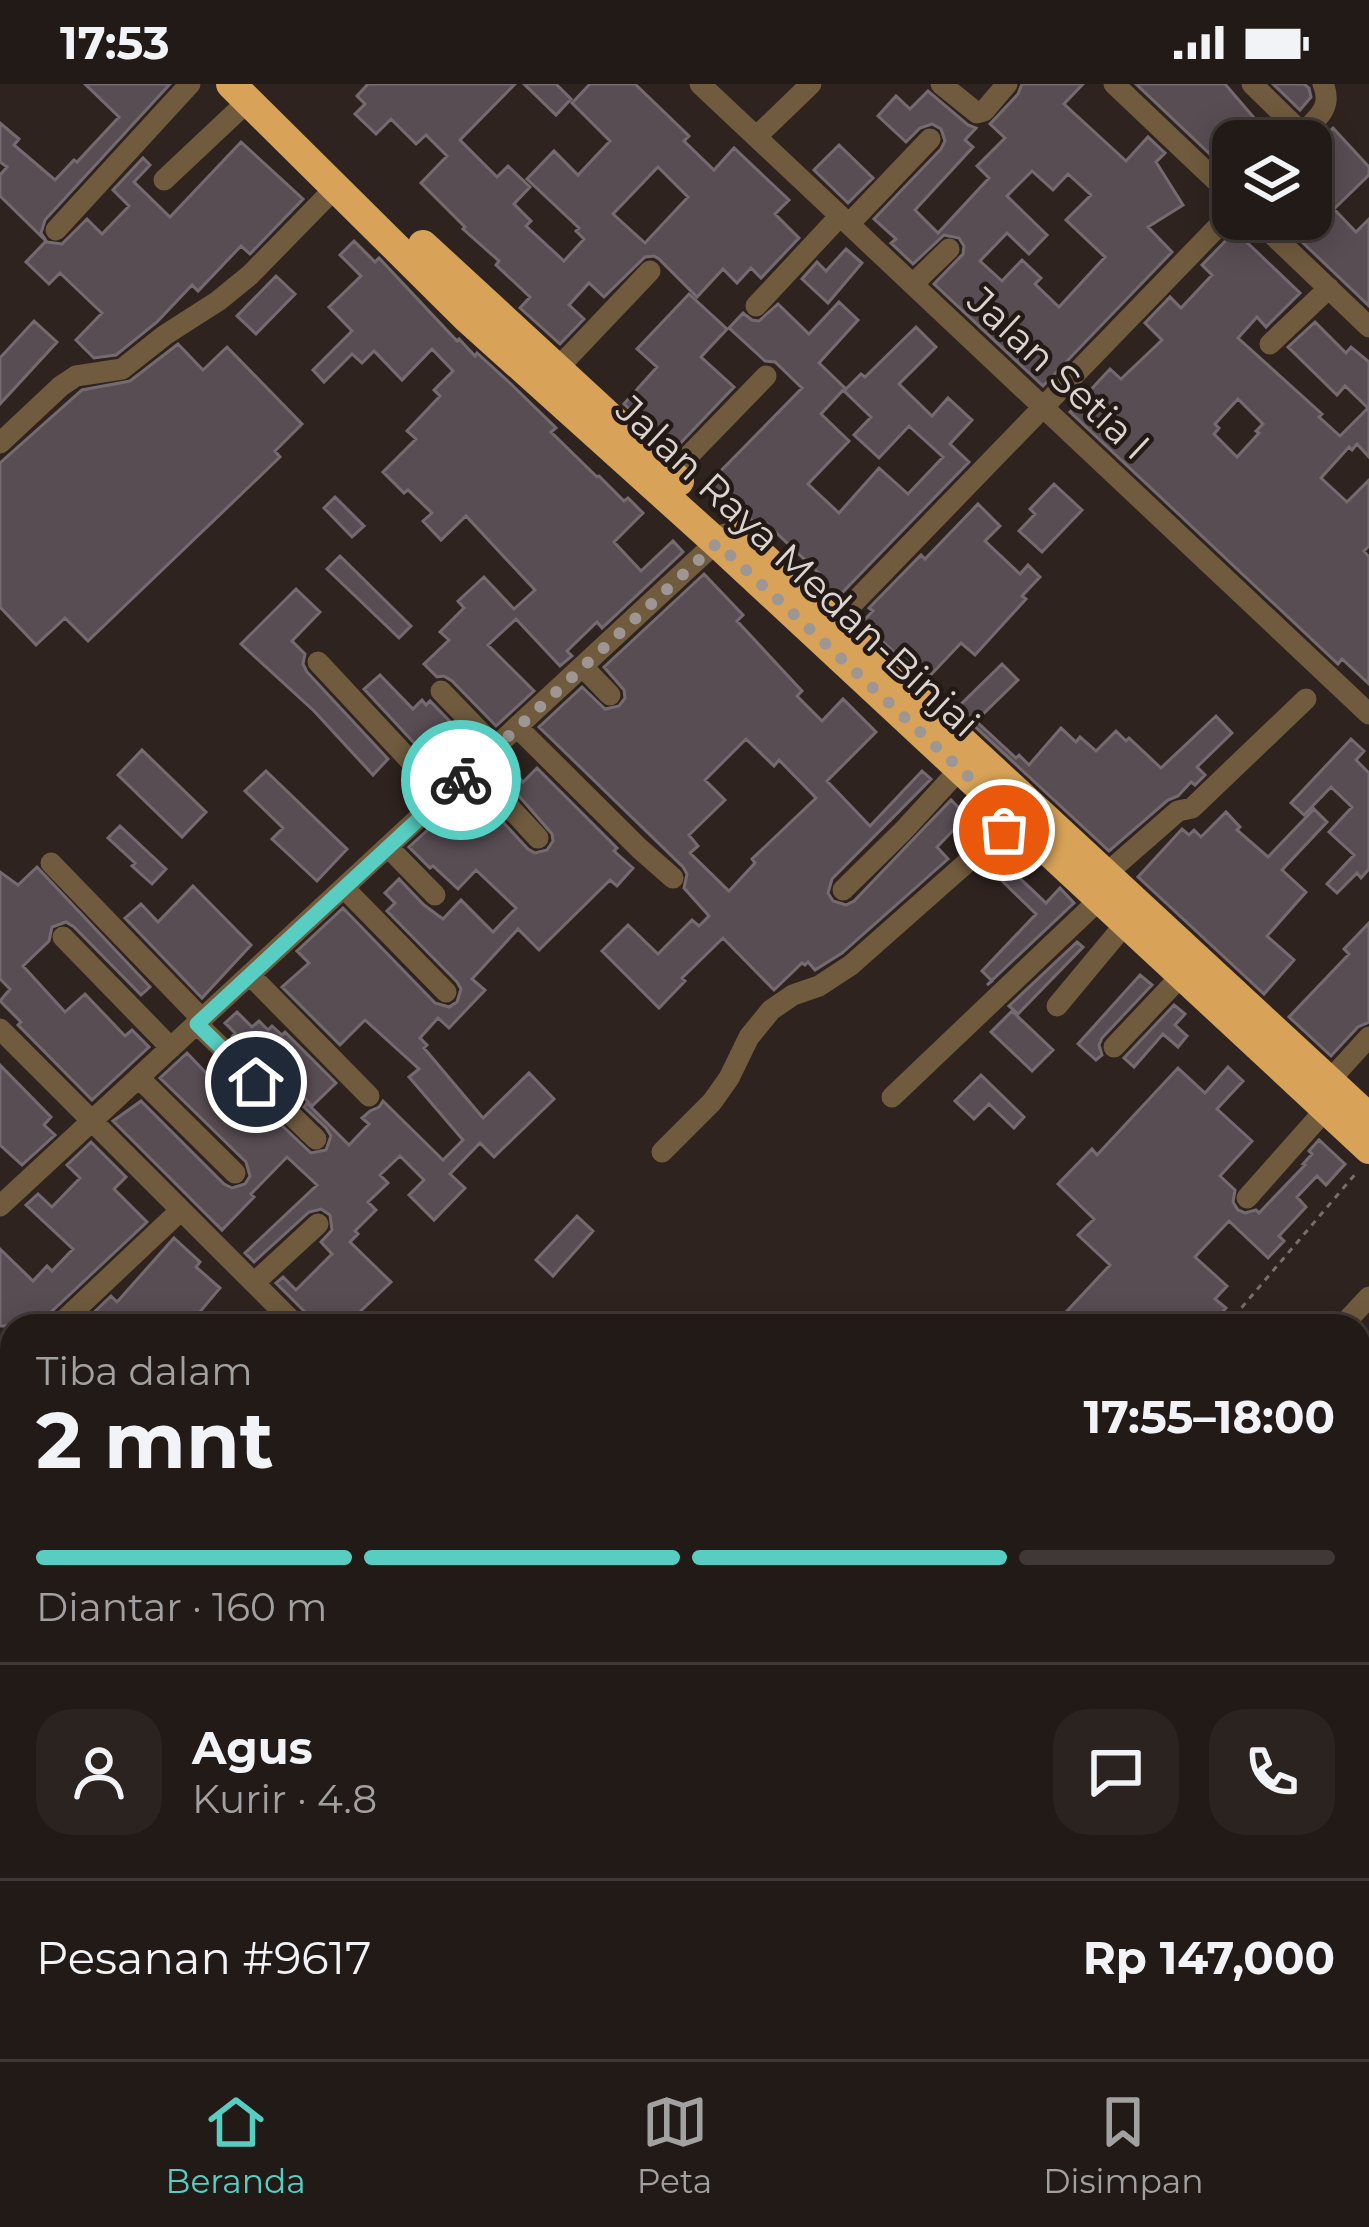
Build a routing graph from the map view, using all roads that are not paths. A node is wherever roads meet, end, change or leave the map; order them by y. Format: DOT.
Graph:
graph roads {
  1 [pos="190,84"];
  2 [pos="700,84"];
  3 [pos="811,84"];
  4 [pos="941,84"];
  5 [pos="1007,84"];
  6 [pos="1114,84"];
  7 [pos="1252,84"];
  8 [pos="1323,84"];
  9 [pos="244,90"];
  10 [pos="1283,120"];
  11 [pos="1316,120"];
  12 [pos="756,137"];
  13 [pos="930,139"];
  14 [pos="1212,177"];
  15 [pos="164,180"];
  16 [pos="336,188"];
  17 [pos="844,220"];
  18 [pos="56,230"];
  19 [pos="1212,233"];
  20 [pos="1278,240"];
  21 [pos="949,249"];
  22 [pos="650,271"];
  23 [pos="913,284"];
  24 [pos="1329,288"];
  25 [pos="756,306"];
  26 [pos="1369,327"];
  27 [pos="1270,344"];
  28 [pos="556,369"];
  29 [pos="766,376"];
  30 [pos="1044,407"];
  31 [pos="0,443"];
  32 [pos="671,474"];
  33 [pos="724,535"];
  34 [pos="835,622"];
  35 [pos="318,662"];
  36 [pos="583,667"];
  37 [pos="441,691"];
  38 [pos="610,695"];
  39 [pos="1306,699"];
  40 [pos="1369,714"];
  41 [pos="518,727"];
  42 [pos="496,748"];
  43 [pos="473,769"];
  44 [pos="960,769"];
  45 [pos="442,796"];
  46 [pos="1015,820"];
  47 [pos="538,838"];
  48 [pos="388,847"];
  49 [pos="51,862"];
  50 [pos="673,878"];
  51 [pos="1103,886"];
  52 [pos="344,888"];
  53 [pos="843,890"];
  54 [pos="435,895"];
  55 [pos="1126,923"];
  56 [pos="63,937"];
  57 [pos="250,975"];
  58 [pos="1182,975"];
  59 [pos="446,992"];
  60 [pos="1057,1006"];
  61 [pos="200,1022"];
  62 [pos="0,1029"];
  63 [pos="1369,1037"];
  64 [pos="1114,1047"];
  65 [pos="171,1048"];
  66 [pos="139,1078"];
  67 [pos="1328,1095"];
  68 [pos="369,1096"];
  69 [pos="892,1096"];
  70 [pos="1369,1118"];
  71 [pos="92,1121"];
  72 [pos="316,1139"];
  73 [pos="1369,1149"];
  74 [pos="662,1152"];
  75 [pos="235,1173"];
  76 [pos="1247,1198"];
  77 [pos="0,1206"];
  78 [pos="181,1210"];
  79 [pos="317,1224"];
  80 [pos="254,1283"];
  81 [pos="71,1314"];
  82 [pos="285,1314"];
  1 -- 18 [label="street"];
  2 -- 12 [label="street, Jalan Setia I"];
  3 -- 12 [label="street"];
  4 -- 5 [label="street"];
  6 -- 14 [label="street"];
  7 -- 10 [label="street"];
  8 -- 11 [label="street"];
  9 -- 15 [label="street"];
  9 -- 16 [label="highway, Jalan Raya Medan-Binjai"];
  9 -- 28 [label="highway, Jalan Raya Medan-Binjai"];
  12 -- 17 [label="street, Jalan Setia I"];
  13 -- 17 [label="street"];
  16 -- 31 [label="street"];
  16 -- 33 [label="highway, Jalan Raya Medan-Binjai"];
  17 -- 23 [label="street, Jalan Setia I"];
  17 -- 25 [label="street"];
  19 -- 30 [label="street"];
  20 -- 24 [label="street"];
  21 -- 23 [label="street"];
  22 -- 28 [label="street"];
  23 -- 30 [label="street, Jalan Setia I"];
  24 -- 26 [label="street"];
  24 -- 27 [label="street"];
  28 -- 32 [label="highway, Jalan Raya Medan-Binjai"];
  29 -- 32 [label="street"];
  30 -- 34 [label="street"];
  30 -- 40 [label="street, Jalan Setia I"];
  32 -- 33 [label="highway, Jalan Raya Medan-Binjai"];
  33 -- 34 [label="highway, Jalan Raya Medan-Binjai"];
  33 -- 36 [label="street"];
  33 -- 44 [label="highway, Jalan Raya Medan-Binjai"];
  34 -- 51 [label="highway, Jalan Raya Medan-Binjai"];
  35 -- 45 [label="street"];
  36 -- 38 [label="street"];
  36 -- 41 [label="street"];
  37 -- 42 [label="street"];
  39 -- 51 [label="street"];
  41 -- 42 [label="street"];
  41 -- 50 [label="street"];
  42 -- 43 [label="street"];
  43 -- 45 [label="street"];
  43 -- 47 [label="street"];
  44 -- 46 [label="highway, Jalan Raya Medan-Binjai"];
  44 -- 53 [label="street"];
  45 -- 48 [label="street"];
  46 -- 51 [label="highway, Jalan Raya Medan-Binjai"];
  46 -- 74 [label="street"];
  48 -- 52 [label="street"];
  48 -- 54 [label="street"];
  49 -- 61 [label="street"];
  51 -- 55 [label="highway, Jalan Raya Medan-Binjai"];
  51 -- 67 [label="highway, Jalan Raya Medan-Binjai"];
  51 -- 69 [label="street"];
  52 -- 57 [label="street"];
  52 -- 59 [label="street"];
  55 -- 58 [label="highway, Jalan Raya Medan-Binjai"];
  55 -- 60 [label="street"];
  56 -- 65 [label="street"];
  57 -- 61 [label="street"];
  57 -- 68 [label="street"];
  58 -- 64 [label="street"];
  58 -- 67 [label="highway, Jalan Raya Medan-Binjai"];
  61 -- 65 [label="street"];
  61 -- 72 [label="street"];
  62 -- 71 [label="street"];
  63 -- 67 [label="street"];
  65 -- 66 [label="street"];
  66 -- 71 [label="street"];
  66 -- 75 [label="street"];
  67 -- 70 [label="highway, Jalan Raya Medan-Binjai"];
  67 -- 73 [label="highway, Jalan Raya Medan-Binjai"];
  67 -- 76 [label="street"];
  71 -- 77 [label="street"];
  71 -- 78 [label="street"];
  78 -- 80 [label="street"];
  78 -- 81 [label="street"];
  79 -- 80 [label="street"];
  80 -- 82 [label="street"];
}
